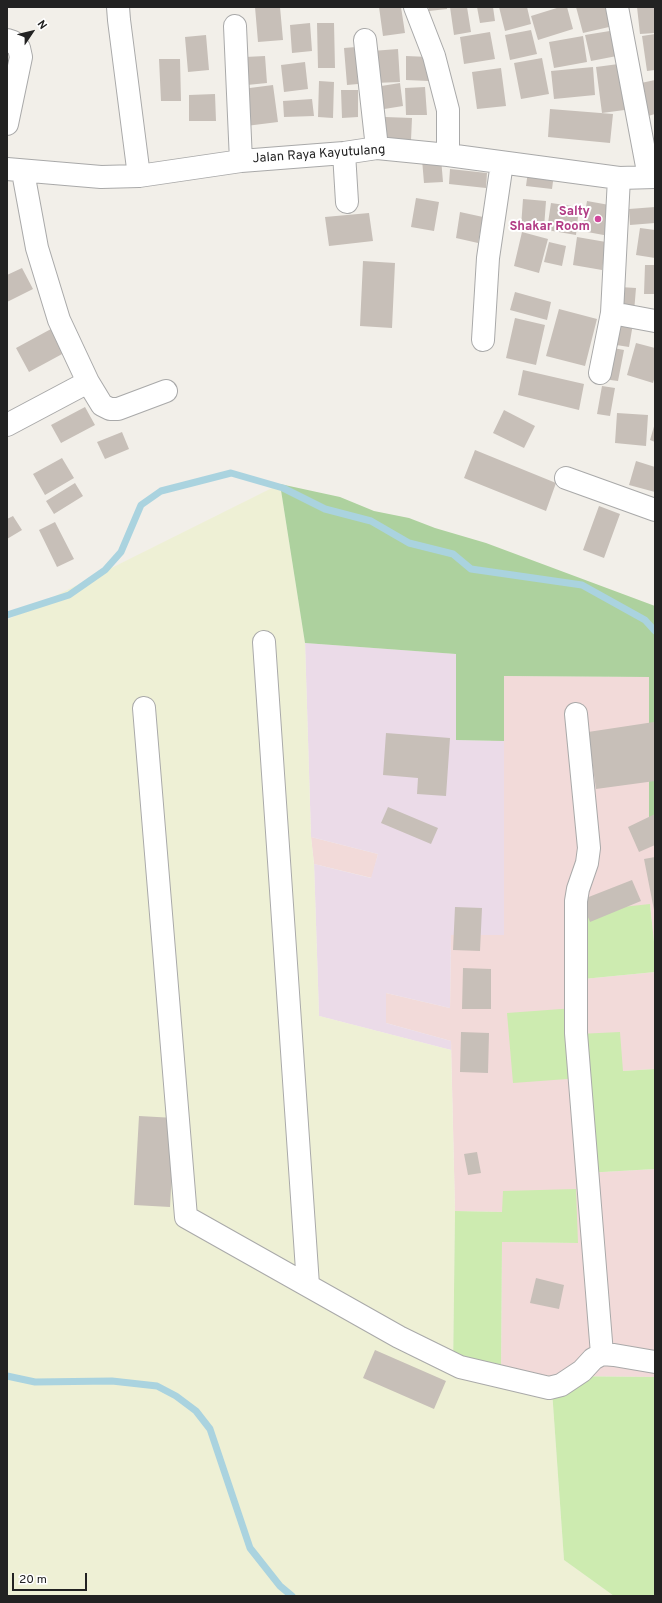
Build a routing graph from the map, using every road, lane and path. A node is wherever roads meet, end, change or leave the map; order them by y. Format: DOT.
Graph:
graph roads {
  1 [pos="118,7"];
  2 [pos="415,7"];
  3 [pos="617,7"];
  4 [pos="235,26"];
  5 [pos="7,40"];
  6 [pos="365,40"];
  7 [pos="7,124"];
  8 [pos="377,148"];
  9 [pos="344,153"];
  10 [pos="448,155"];
  11 [pos="241,161"];
  12 [pos="502,163"];
  13 [pos="15,170"];
  14 [pos="139,176"];
  15 [pos="652,177"];
  16 [pos="619,178"];
  17 [pos="347,202"];
  18 [pos="612,312"];
  19 [pos="655,321"];
  20 [pos="483,340"];
  21 [pos="600,373"];
  22 [pos="88,382"];
  23 [pos="166,391"];
  24 [pos="7,425"];
  25 [pos="566,478"];
  26 [pos="655,510"];
  27 [pos="264,642"];
  28 [pos="144,708"];
  29 [pos="576,714"];
  30 [pos="308,1285"];
  31 [pos="602,1354"];
  32 [pos="655,1362"];
  1 -- 14 [label="street"];
  2 -- 10 [label="street"];
  3 -- 15 [label="street"];
  4 -- 11 [label="street"];
  5 -- 7 [label="street"];
  6 -- 8 [label="street"];
  8 -- 9 [label="street, Jalan Raya Kayutulang"];
  8 -- 10 [label="street, Jalan Raya Kayutulang"];
  9 -- 11 [label="street, Jalan Raya Kayutulang"];
  9 -- 17 [label="street"];
  10 -- 12 [label="street, Jalan Raya Kayutulang"];
  11 -- 14 [label="street, Jalan Raya Kayutulang"];
  12 -- 16 [label="street, Jalan Raya Kayutulang"];
  12 -- 20 [label="street"];
  13 -- 14 [label="street, Jalan Raya Kayutulang"];
  13 -- 22 [label="street"];
  15 -- 16 [label="street, Jalan Raya Kayutulang"];
  16 -- 18 [label="street"];
  18 -- 19 [label="street"];
  18 -- 21 [label="street"];
  22 -- 23 [label="street"];
  22 -- 24 [label="street"];
  25 -- 26 [label="street"];
  27 -- 30 [label="street"];
  28 -- 30 [label="street"];
  29 -- 31 [label="street"];
  30 -- 31 [label="street"];
  31 -- 32 [label="street"];
}
